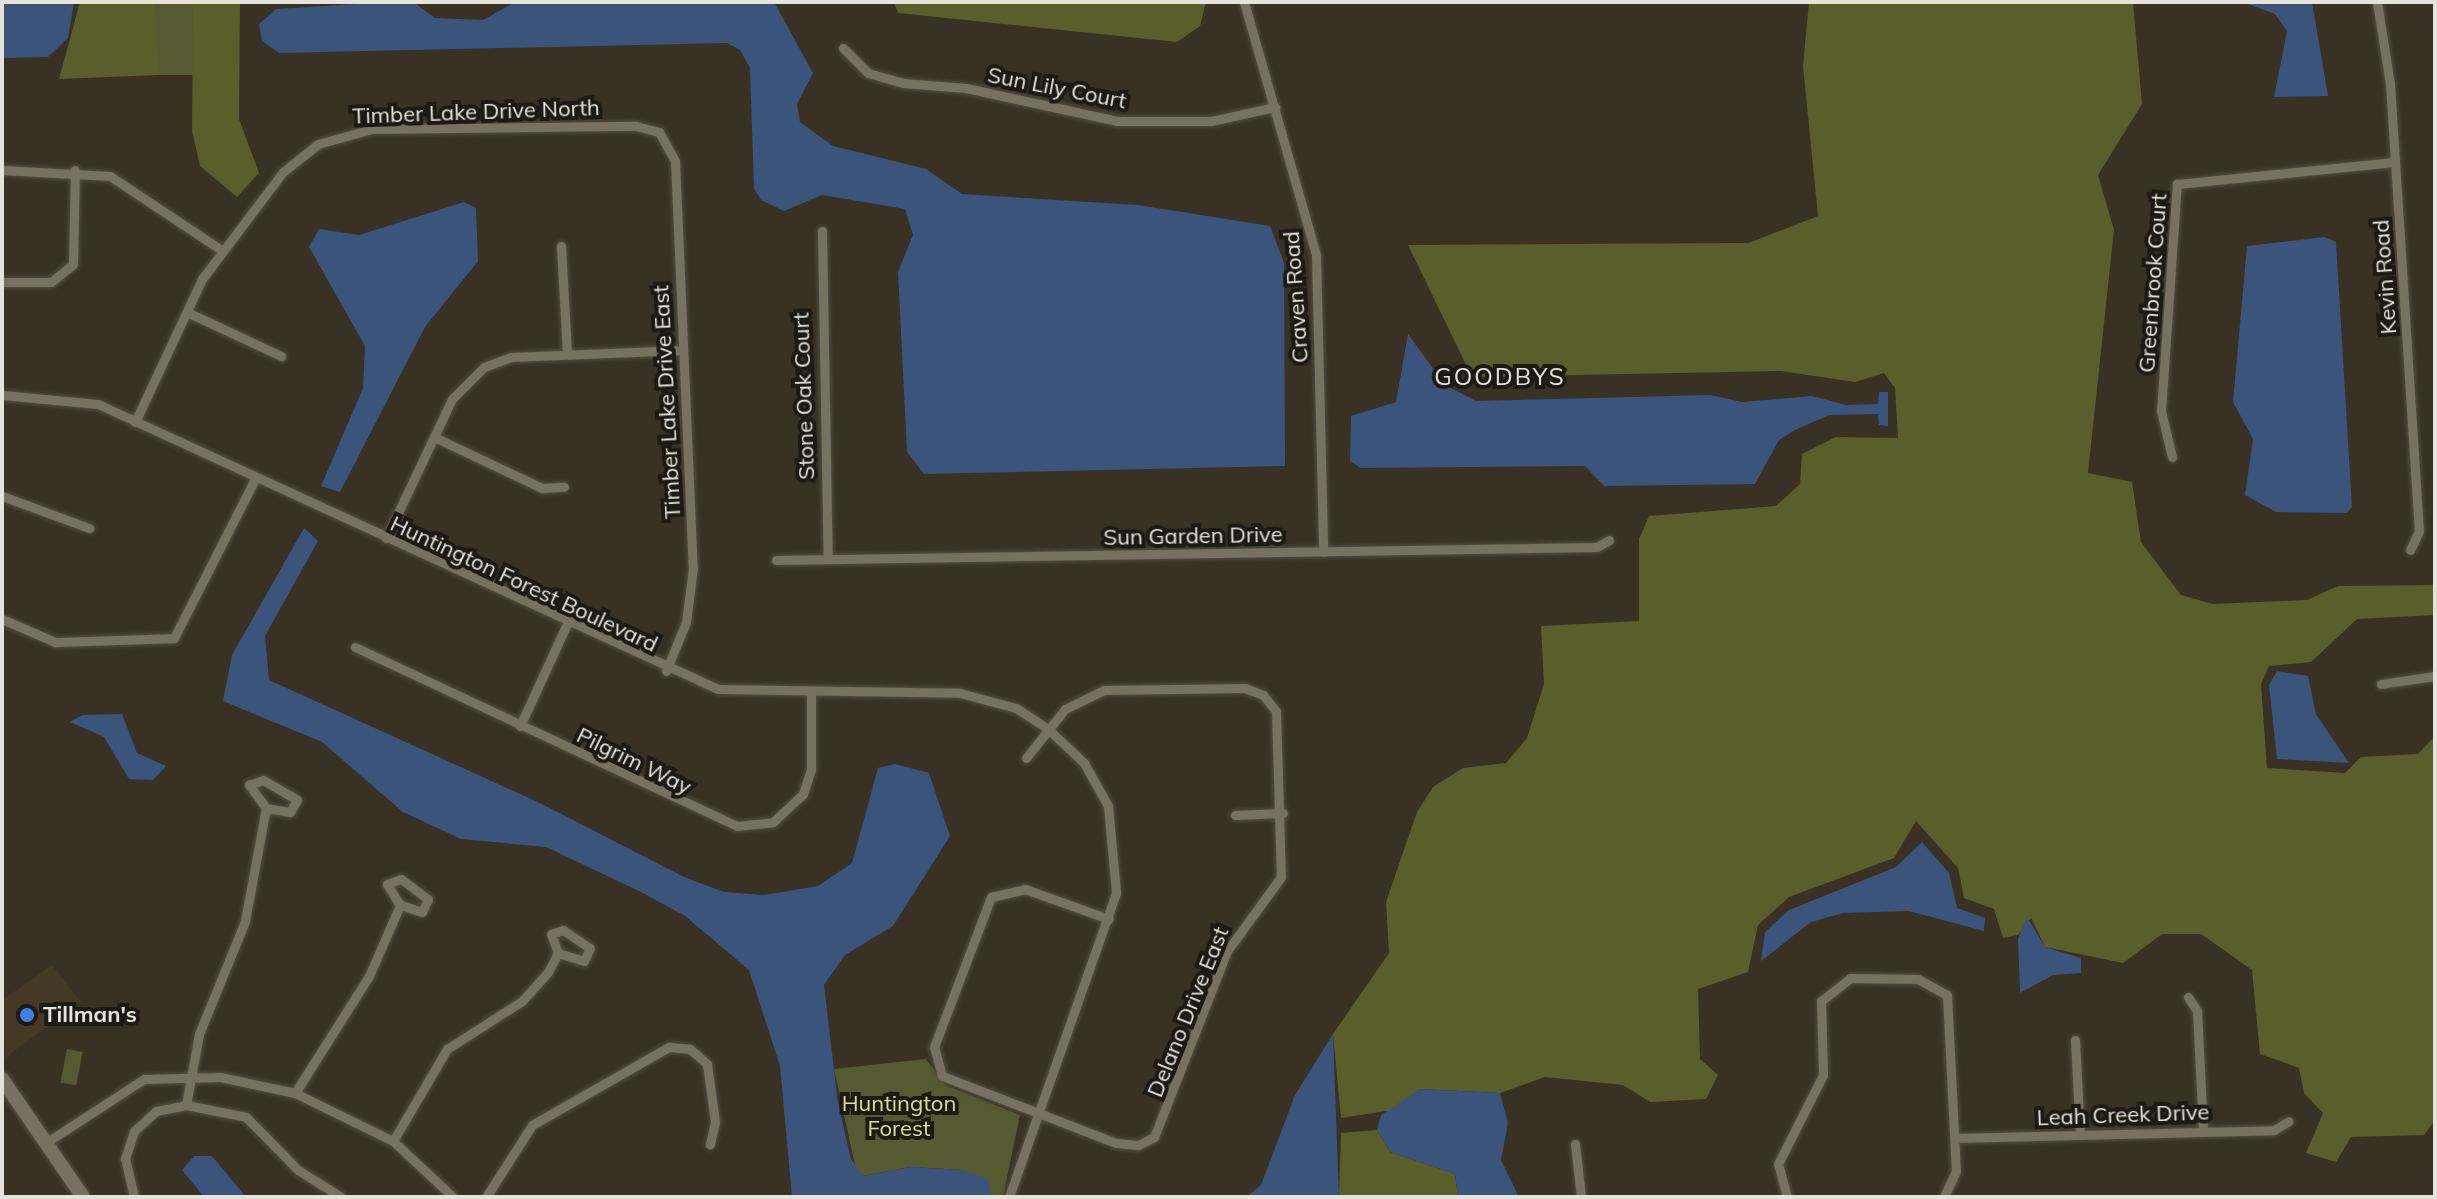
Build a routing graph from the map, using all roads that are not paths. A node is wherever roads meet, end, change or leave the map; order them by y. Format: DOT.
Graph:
graph roads {
  1 [pos="1244,2"];
  2 [pos="2377,2"];
  3 [pos="843,48"];
  4 [pos="1275,107"];
  5 [pos="659,132"];
  6 [pos="2395,162"];
  7 [pos="2,170"];
  8 [pos="75,170"];
  9 [pos="822,231"];
  10 [pos="561,246"];
  11 [pos="223,251"];
  12 [pos="2,282"];
  13 [pos="187,312"];
  14 [pos="683,350"];
  15 [pos="567,354"];
  16 [pos="281,356"];
  17 [pos="2,395"];
  18 [pos="135,422"];
  19 [pos="434,437"];
  20 [pos="2172,457"];
  21 [pos="255,479"];
  22 [pos="564,487"];
  23 [pos="2,496"];
  24 [pos="89,528"];
  25 [pos="386,538"];
  26 [pos="1609,540"];
  27 [pos="2410,550"];
  28 [pos="1323,552"];
  29 [pos="828,559"];
  30 [pos="776,560"];
  31 [pos="2,619"];
  32 [pos="567,624"];
  33 [pos="355,647"];
  34 [pos="666,671"];
  35 [pos="2435,676"];
  36 [pos="2381,684"];
  37 [pos="811,695"];
  38 [pos="520,726"];
  39 [pos="1048,729"];
  40 [pos="1026,758"];
  41 [pos="266,808"];
  42 [pos="1283,813"];
  43 [pos="1235,815"];
  44 [pos="400,905"];
  45 [pos="1109,919"];
  46 [pos="558,953"];
  47 [pos="2188,997"];
  48 [pos="2075,1040"];
  49 [pos="190,1074"];
  50 [pos="2,1079"];
  51 [pos="295,1093"];
  52 [pos="186,1105"];
  53 [pos="1037,1114"];
  54 [pos="2289,1121"];
  55 [pos="2203,1131"];
  56 [pos="2080,1135"];
  57 [pos="1955,1138"];
  58 [pos="393,1141"];
  59 [pos="47,1142"];
  60 [pos="710,1144"];
  61 [pos="1575,1144"];
  62 [pos="1947,1194"];
  63 [pos="1786,1196"];
  64 [pos="83,1197"];
  65 [pos="134,1197"];
  66 [pos="341,1197"];
  67 [pos="453,1197"];
  68 [pos="486,1197"];
  69 [pos="1009,1197"];
  70 [pos="1581,1197"];
  1 -- 4 [label="street, Craven Road"];
  2 -- 6 [label="street, Kevin Road"];
  3 -- 4 [label="street, Sun Lily Court"];
  4 -- 28 [label="street, Craven Road"];
  5 -- 11 [label="street, Timber Lake Drive North"];
  5 -- 14 [label="street, Timber Lake Drive East"];
  6 -- 20 [label="street, Greenbrook Court"];
  6 -- 27 [label="street, Kevin Road"];
  7 -- 8 [label="street"];
  8 -- 11 [label="street"];
  8 -- 12 [label="street"];
  9 -- 29 [label="street, Stone Oak Court"];
  10 -- 15 [label="street"];
  11 -- 13 [label="street, Timber Lake Drive North"];
  13 -- 16 [label="street"];
  13 -- 18 [label="street, Timber Lake Drive North"];
  14 -- 15 [label="street"];
  14 -- 34 [label="street, Timber Lake Drive East"];
  15 -- 19 [label="street"];
  17 -- 18 [label="street, Huntington Forest Boulevard"];
  18 -- 21 [label="street, Huntington Forest Boulevard"];
  19 -- 22 [label="street"];
  19 -- 25 [label="street"];
  21 -- 25 [label="street, Huntington Forest Boulevard"];
  21 -- 31 [label="street"];
  23 -- 24 [label="street"];
  25 -- 32 [label="street, Huntington Forest Boulevard"];
  26 -- 28 [label="street, Sun Garden Drive"];
  28 -- 29 [label="street, Sun Garden Drive"];
  29 -- 30 [label="street, Sun Garden Drive"];
  32 -- 34 [label="street, Huntington Forest Boulevard"];
  32 -- 38 [label="street"];
  33 -- 38 [label="street, Pilgrim Way"];
  34 -- 37 [label="street, Huntington Forest Boulevard"];
  35 -- 36 [label="street"];
  37 -- 38 [label="street, Pilgrim Way"];
  37 -- 39 [label="street, Huntington Forest Boulevard"];
  39 -- 40 [label="street"];
  39 -- 42 [label="street, Delano Drive East"];
  39 -- 45 [label="street, Huntington Forest Boulevard"];
  41 -- 41 [label="street"];
  41 -- 49 [label="street"];
  42 -- 43 [label="street"];
  42 -- 53 [label="street, Delano Drive East"];
  44 -- 44 [label="street"];
  44 -- 51 [label="street"];
  45 -- 53 [label="street, Huntington Forest Boulevard"];
  45 -- 53 [label="street"];
  46 -- 58 [label="street"];
  47 -- 55 [label="street"];
  48 -- 56 [label="street"];
  49 -- 51 [label="street"];
  49 -- 52 [label="street"];
  49 -- 59 [label="street"];
  50 -- 59 [label="main road"];
  51 -- 58 [label="street"];
  52 -- 65 [label="street"];
  52 -- 66 [label="street"];
  53 -- 69 [label="street, Huntington Forest Boulevard"];
  54 -- 55 [label="street, Leah Creek Drive"];
  55 -- 56 [label="street, Leah Creek Drive"];
  56 -- 57 [label="street, Leah Creek Drive"];
  57 -- 62 [label="street"];
  57 -- 63 [label="street"];
  58 -- 67 [label="street"];
  59 -- 64 [label="main road"];
  60 -- 68 [label="street"];
  61 -- 70 [label="street"];
}
